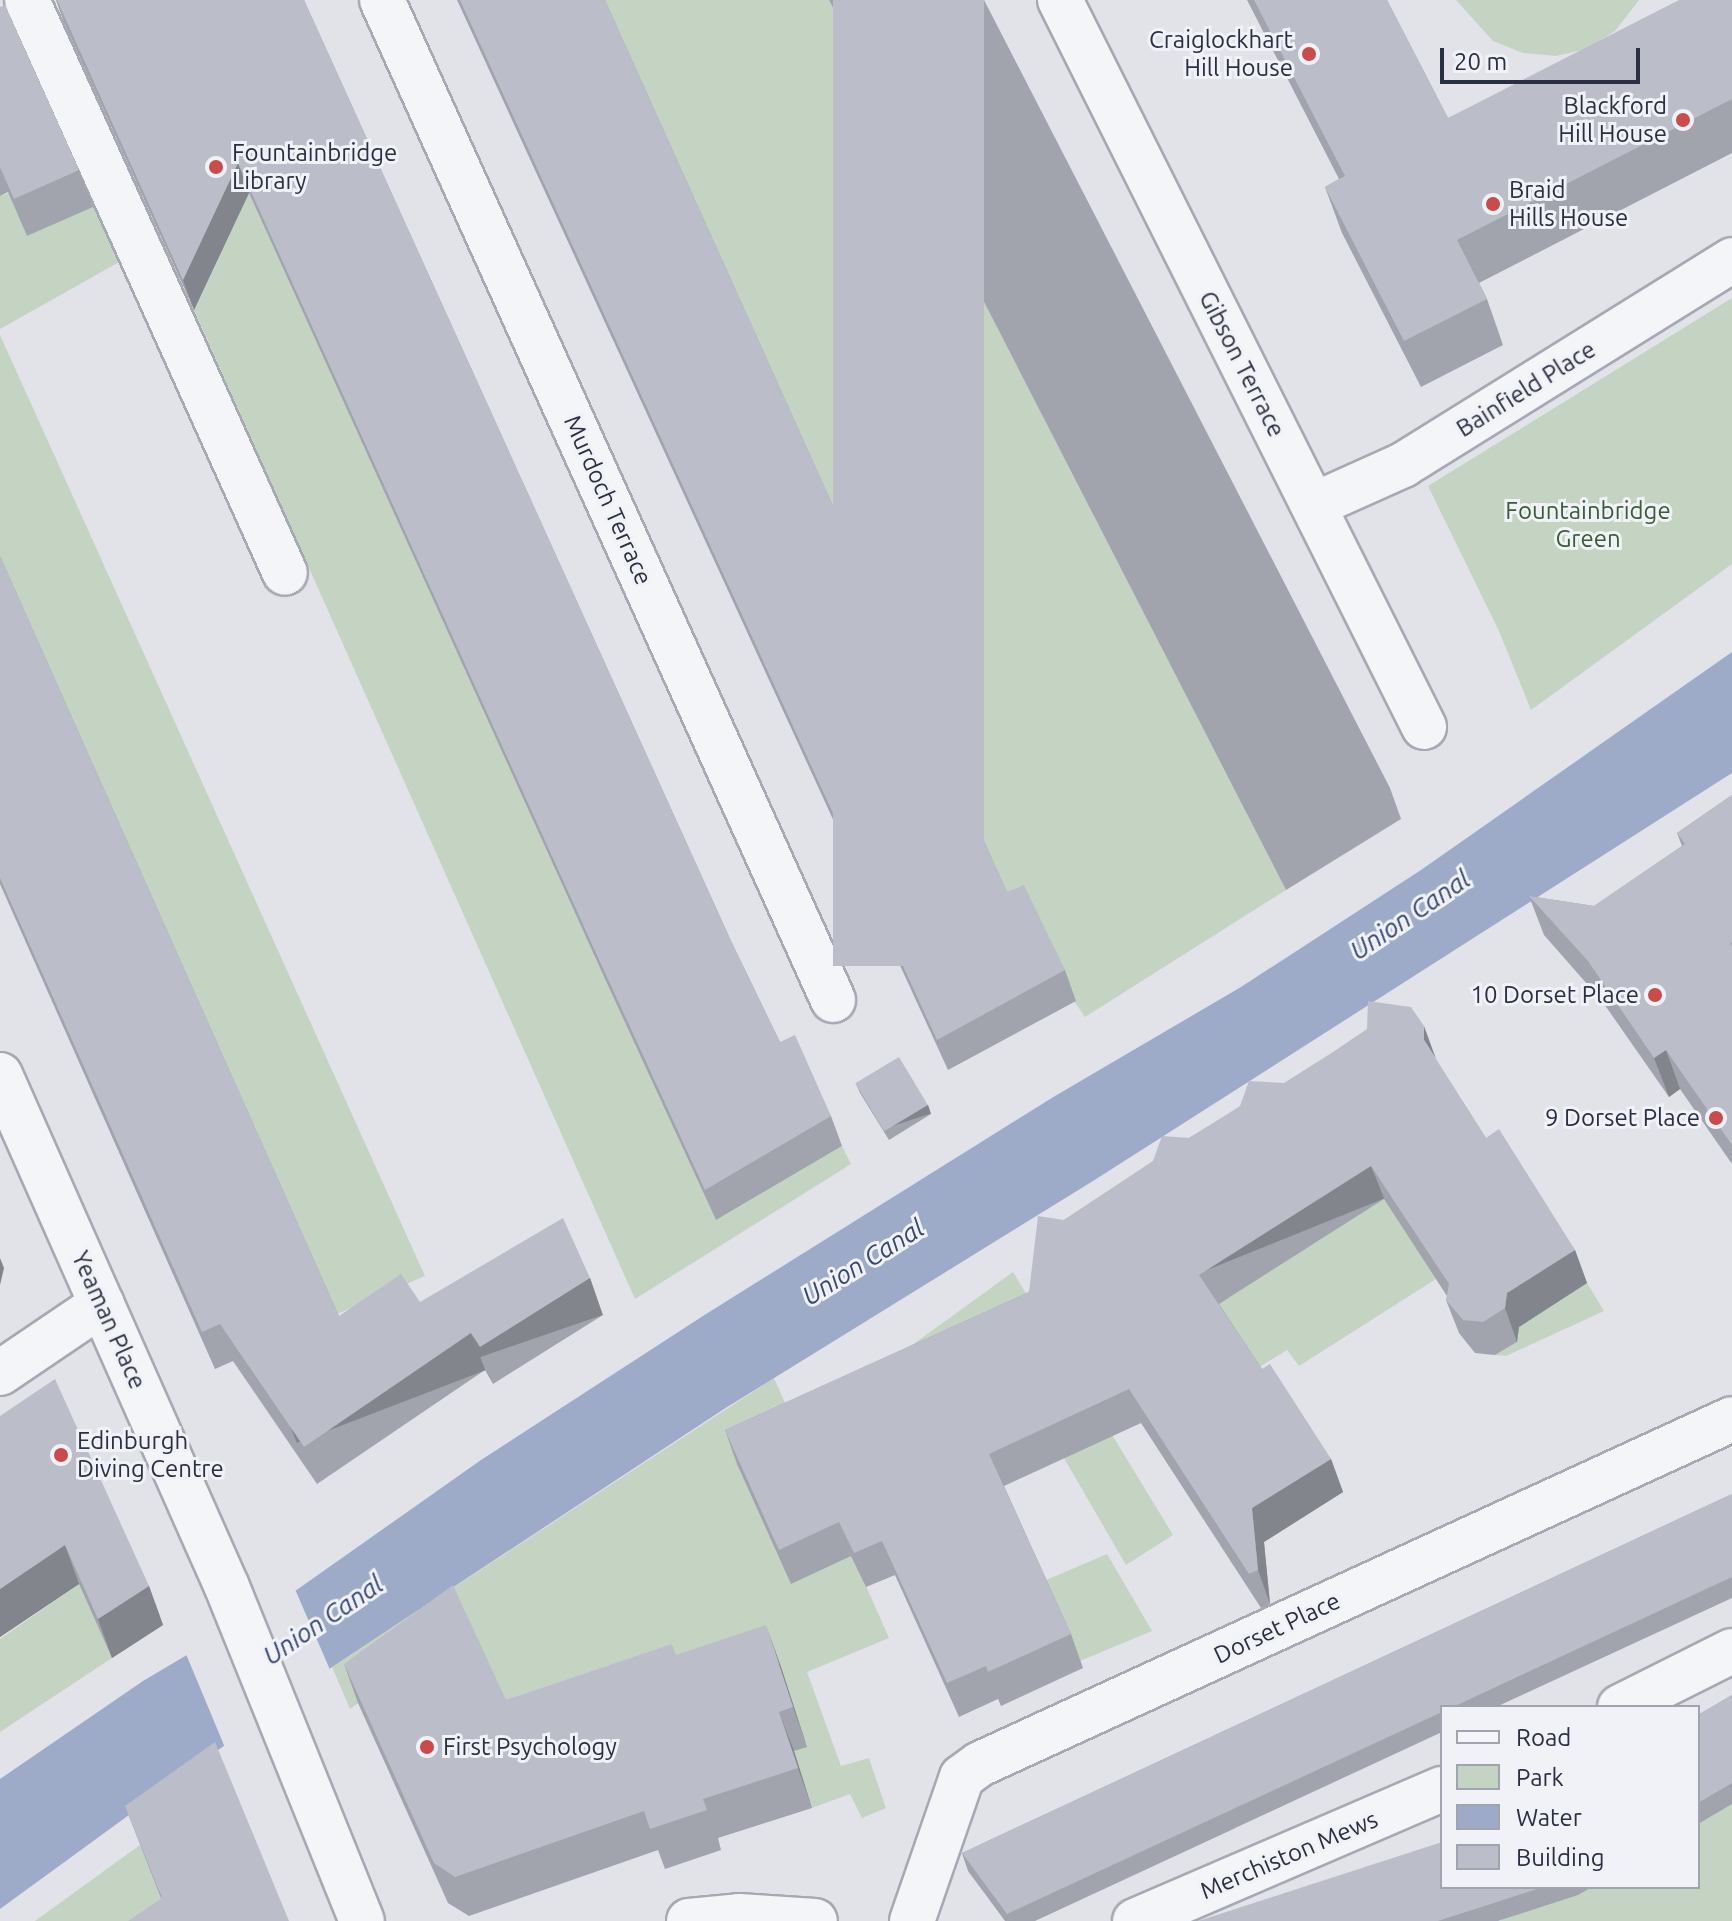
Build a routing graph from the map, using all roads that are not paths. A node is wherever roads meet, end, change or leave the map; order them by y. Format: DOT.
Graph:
graph roads {
  1 [pos="27,0"];
  2 [pos="382,0"];
  3 [pos="1060,0"];
  4 [pos="1732,260"];
  5 [pos="1314,505"];
  6 [pos="285,573"];
  7 [pos="1424,727"];
  8 [pos="833,1000"];
  9 [pos="0,1075"];
  10 [pos="102,1304"];
  11 [pos="0,1373"];
  12 [pos="1732,1419"];
  13 [pos="1732,1651"];
  14 [pos="1624,1705"];
  15 [pos="1440,1790"];
  16 [pos="362,1921"];
  17 [pos="689,1921"];
  18 [pos="815,1921"];
  19 [pos="912,1921"];
  20 [pos="1135,1921"];
  1 -- 6 [label="street"];
  2 -- 8 [label="street, Murdoch Terrace"];
  3 -- 5 [label="street, Gibson Terrace"];
  4 -- 5 [label="street, Bainfield Place"];
  5 -- 7 [label="street, Gibson Terrace"];
  9 -- 10 [label="street, Yeaman Place"];
  10 -- 11 [label="street"];
  10 -- 16 [label="street, Yeaman Place"];
  12 -- 19 [label="street, Dorset Place"];
  13 -- 14 [label="street"];
  15 -- 20 [label="street, Merchiston Mews"];
  17 -- 18 [label="street"];
}
